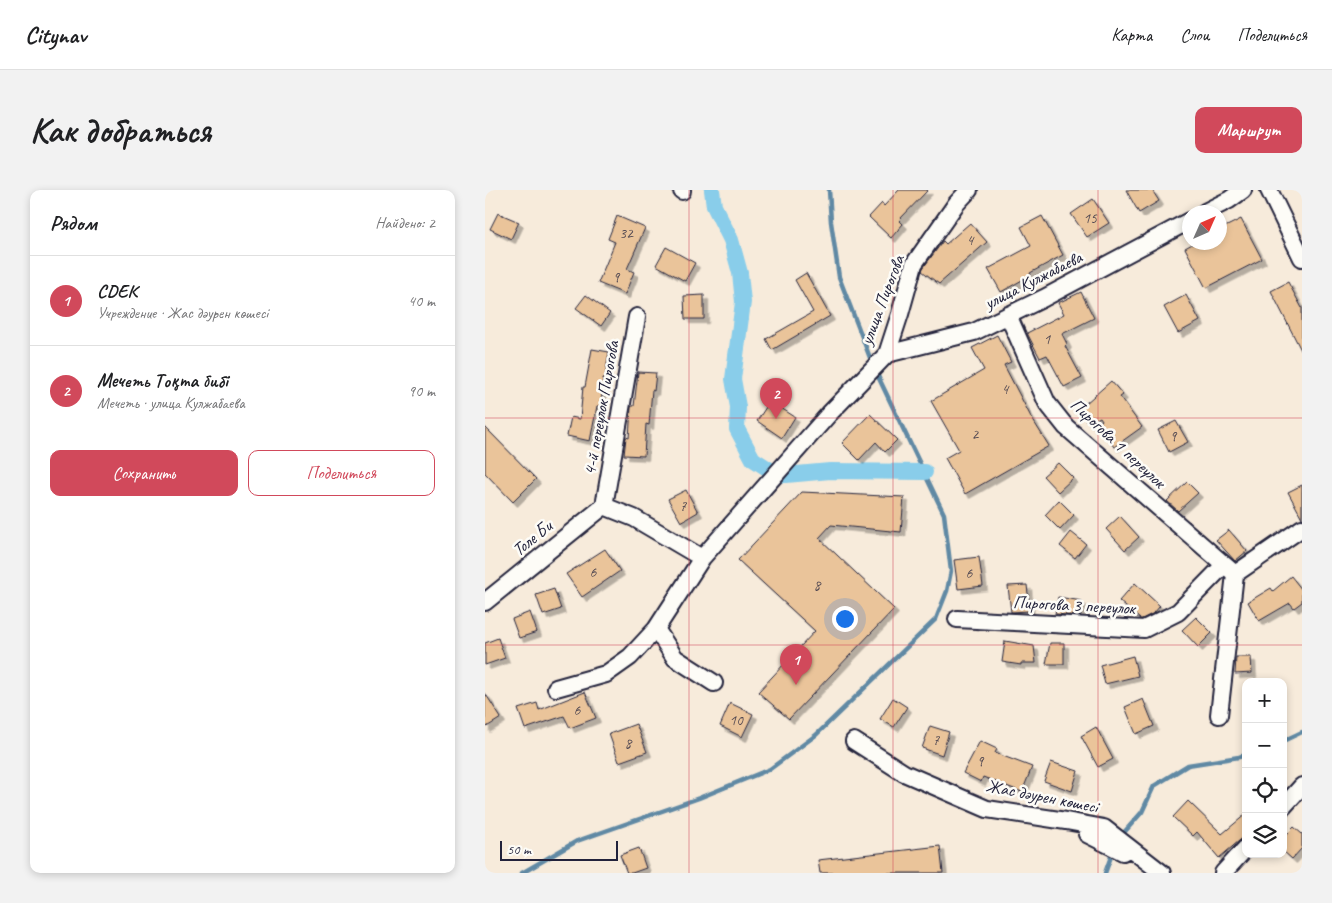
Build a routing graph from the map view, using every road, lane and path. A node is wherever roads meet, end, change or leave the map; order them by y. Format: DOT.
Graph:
graph roads {
  1 [pos="969,190"];
  2 [pos="1243,190"];
  3 [pos="1269,190"];
  4 [pos="1219,205"];
  5 [pos="1182,225"];
  6 [pos="1302,258"];
  7 [pos="1007,316"];
  8 [pos="637,317"];
  9 [pos="884,357"];
  10 [pos="603,506"];
  11 [pos="1302,528"];
  12 [pos="702,558"];
  13 [pos="1229,570"];
  14 [pos="485,602"];
  15 [pos="957,619"];
  16 [pos="656,628"];
  17 [pos="714,683"];
  18 [pos="556,688"];
  19 [pos="1219,715"];
  20 [pos="854,741"];
  21 [pos="1302,786"];
  22 [pos="1287,803"];
  23 [pos="1087,834"];
  24 [pos="1242,852"];
  25 [pos="1139,861"];
  26 [pos="1162,873"];
  27 [pos="1223,873"];
  1 -- 9 [label="street, улица Пирогова"];
  2 -- 4 [label="street"];
  3 -- 6 [label="street"];
  5 -- 7 [label="street, улица Кулжабаева"];
  7 -- 9 [label="street, улица Кулжабаева"];
  7 -- 13 [label="street, Пирогова 1 переулок"];
  8 -- 10 [label="street, 4-й переулок Пирогова"];
  9 -- 12 [label="street, улица Пирогова"];
  10 -- 12 [label="street"];
  10 -- 14 [label="street, Толе Би"];
  11 -- 13 [label="street"];
  12 -- 16 [label="street"];
  13 -- 15 [label="street, Пирогова 3 переулок"];
  13 -- 19 [label="street"];
  16 -- 17 [label="street"];
  16 -- 18 [label="street"];
  20 -- 26 [label="street, Жас дәурен көшесі"];
  21 -- 22 [label="street"];
  23 -- 25 [label="street"];
  24 -- 27 [label="street"];
}
